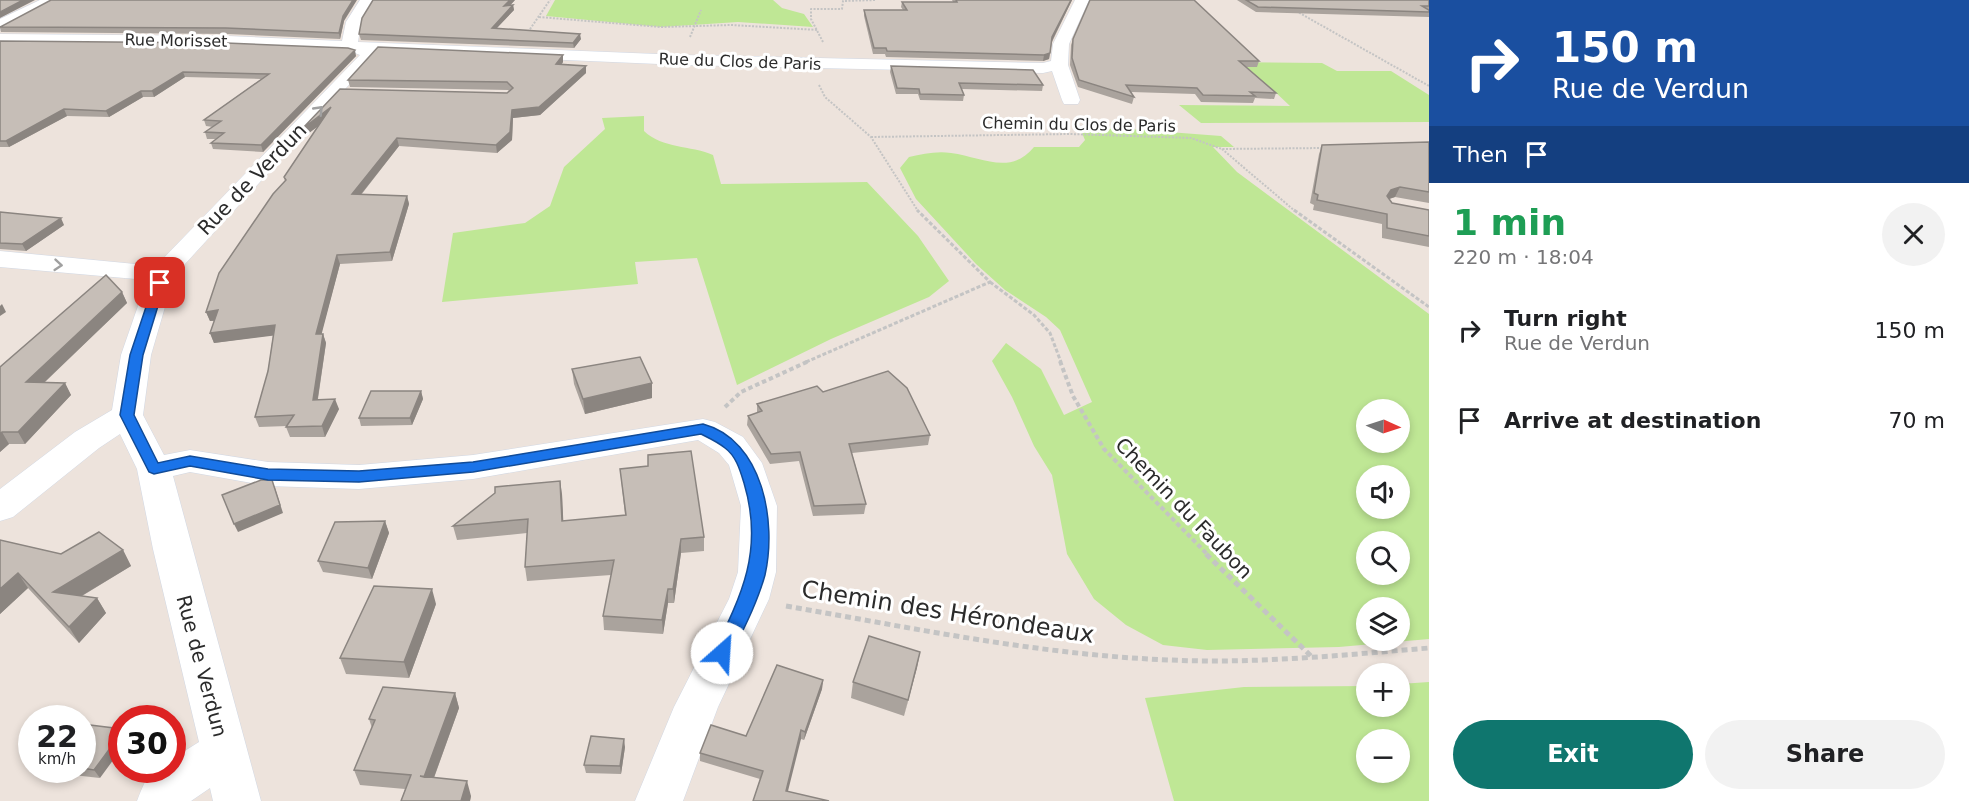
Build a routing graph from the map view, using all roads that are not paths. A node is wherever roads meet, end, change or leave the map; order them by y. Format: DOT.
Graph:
graph roads {
  1 [pos="51,0"];
  2 [pos="368,0"];
  3 [pos="1082,0"];
  4 [pos="2,37"];
  5 [pos="351,46"];
  6 [pos="1059,65"];
  7 [pos="1071,100"];
  8 [pos="0,259"];
  9 [pos="162,274"];
  10 [pos="127,415"];
  11 [pos="154,469"];
  12 [pos="0,508"];
  13 [pos="224,751"];
  14 [pos="161,801"];
  15 [pos="237,801"];
  16 [pos="659,801"];
  1 -- 4 [label="street"];
  2 -- 5 [label="street"];
  3 -- 6 [label="street"];
  4 -- 5 [label="street, Rue Morisset"];
  5 -- 6 [label="street, Rue du Clos de Paris"];
  9 -- 5 [label="street, Rue de Verdun, one-way"];
  6 -- 7 [label="street"];
  8 -- 9 [label="street, one-way"];
  9 -- 10 [label="street, Rue de Verdun"];
  10 -- 11 [label="street, Rue de Verdun"];
  10 -- 12 [label="street"];
  11 -- 13 [label="street, Rue de Verdun"];
  11 -- 16 [label="street"];
  13 -- 14 [label="street"];
  13 -- 15 [label="street, Rue de Verdun"];
}
